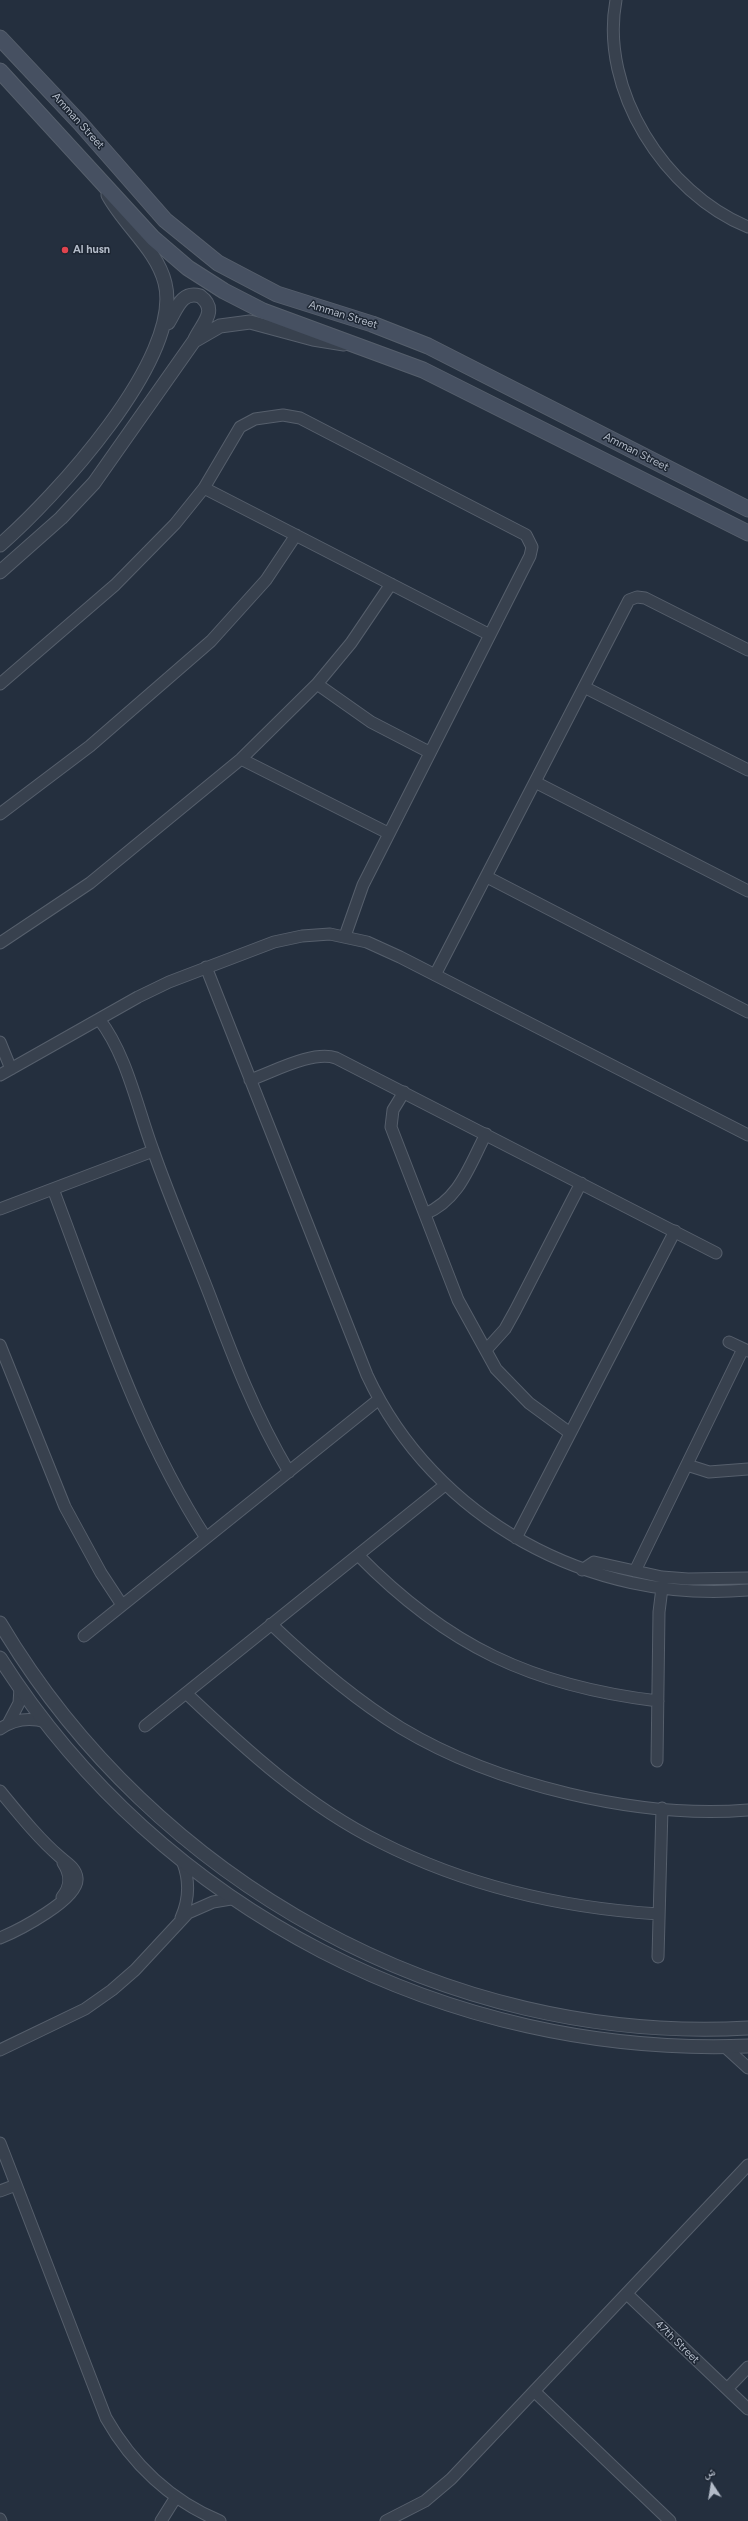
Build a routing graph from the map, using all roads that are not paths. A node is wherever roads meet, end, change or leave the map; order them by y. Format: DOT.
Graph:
graph roads {
  1 [pos="616,0"];
  2 [pos="0,38"];
  3 [pos="0,71"];
  4 [pos="99,181"];
  5 [pos="748,227"];
  6 [pos="161,334"];
  7 [pos="194,341"];
  8 [pos="360,345"];
  9 [pos="204,488"];
  10 [pos="748,509"];
  11 [pos="748,533"];
  12 [pos="296,535"];
  13 [pos="0,545"];
  14 [pos="0,572"];
  15 [pos="391,584"];
  16 [pos="490,635"];
  17 [pos="748,650"];
  18 [pos="0,684"];
  19 [pos="317,684"];
  20 [pos="584,687"];
  21 [pos="429,752"];
  22 [pos="241,758"];
  23 [pos="748,770"];
  24 [pos="535,782"];
  25 [pos="0,814"];
  26 [pos="388,833"];
  27 [pos="487,877"];
  28 [pos="748,891"];
  29 [pos="345,936"];
  30 [pos="0,942"];
  31 [pos="206,968"];
  32 [pos="435,975"];
  33 [pos="748,1012"];
  34 [pos="99,1019"];
  35 [pos="0,1042"];
  36 [pos="11,1069"];
  37 [pos="0,1075"];
  38 [pos="250,1080"];
  39 [pos="404,1092"];
  40 [pos="486,1134"];
  41 [pos="748,1135"];
  42 [pos="153,1151"];
  43 [pos="581,1183"];
  44 [pos="53,1189"];
  45 [pos="0,1209"];
  46 [pos="425,1214"];
  47 [pos="675,1231"];
  48 [pos="716,1253"];
  49 [pos="729,1342"];
  50 [pos="0,1345"];
  51 [pos="486,1350"];
  52 [pos="746,1350"];
  53 [pos="378,1400"];
  54 [pos="570,1433"];
  55 [pos="687,1465"];
  56 [pos="748,1469"];
  57 [pos="289,1472"];
  58 [pos="446,1485"];
  59 [pos="206,1538"];
  60 [pos="516,1538"];
  61 [pos="358,1556"];
  62 [pos="582,1570"];
  63 [pos="634,1571"];
  64 [pos="748,1578"];
  65 [pos="662,1588"];
  66 [pos="748,1590"];
  67 [pos="122,1605"];
  68 [pos="0,1623"];
  69 [pos="271,1624"];
  70 [pos="84,1636"];
  71 [pos="0,1658"];
  72 [pos="20,1688"];
  73 [pos="186,1693"];
  74 [pos="658,1701"];
  75 [pos="46,1722"];
  76 [pos="4,1726"];
  77 [pos="145,1726"];
  78 [pos="657,1761"];
  79 [pos="0,1791"];
  80 [pos="662,1808"];
  81 [pos="748,1810"];
  82 [pos="162,1845"];
  83 [pos="210,1860"];
  84 [pos="183,1863"];
  85 [pos="231,1899"];
  86 [pos="659,1914"];
  87 [pos="180,1919"];
  88 [pos="0,1938"];
  89 [pos="658,1957"];
  90 [pos="748,2028"];
  91 [pos="5,2044"];
  92 [pos="748,2046"];
  93 [pos="726,2047"];
  94 [pos="0,2050"];
  95 [pos="748,2068"];
  96 [pos="0,2143"];
  97 [pos="748,2165"];
  98 [pos="16,2185"];
  99 [pos="0,2191"];
  100 [pos="628,2294"];
  101 [pos="748,2367"];
  102 [pos="727,2389"];
  103 [pos="535,2392"];
  104 [pos="748,2410"];
  105 [pos="176,2497"];
  106 [pos="162,2521"];
  107 [pos="220,2521"];
  108 [pos="386,2521"];
  109 [pos="670,2521"];
  1 -- 5 [label="street"];
  2 -- 10 [label="main road, Amman Street"];
  3 -- 4 [label="main road, Amman Street"];
  4 -- 6 [label="street"];
  4 -- 8 [label="main road, Amman Street"];
  6 -- 7 [label="street"];
  6 -- 13 [label="street"];
  7 -- 8 [label="street"];
  7 -- 14 [label="street"];
  8 -- 11 [label="main road, Amman Street"];
  9 -- 12 [label="street"];
  9 -- 16 [label="street"];
  9 -- 18 [label="street"];
  12 -- 15 [label="street"];
  12 -- 25 [label="street"];
  15 -- 16 [label="street"];
  15 -- 19 [label="street"];
  16 -- 21 [label="street"];
  17 -- 20 [label="street"];
  19 -- 21 [label="street"];
  19 -- 22 [label="street"];
  20 -- 23 [label="street"];
  20 -- 24 [label="street"];
  21 -- 26 [label="street"];
  22 -- 26 [label="street"];
  22 -- 30 [label="street"];
  24 -- 27 [label="street"];
  24 -- 28 [label="street"];
  26 -- 29 [label="street"];
  27 -- 32 [label="street"];
  27 -- 33 [label="street"];
  29 -- 31 [label="street"];
  29 -- 32 [label="street"];
  31 -- 34 [label="street"];
  31 -- 38 [label="street"];
  32 -- 41 [label="street"];
  34 -- 36 [label="street"];
  34 -- 42 [label="street"];
  35 -- 36 [label="street"];
  36 -- 37 [label="street"];
  38 -- 39 [label="street"];
  38 -- 53 [label="street"];
  39 -- 40 [label="street"];
  39 -- 46 [label="street"];
  40 -- 43 [label="street"];
  40 -- 46 [label="street"];
  42 -- 44 [label="street"];
  42 -- 57 [label="street"];
  43 -- 47 [label="street"];
  43 -- 51 [label="street"];
  44 -- 45 [label="street"];
  44 -- 59 [label="street"];
  46 -- 51 [label="street"];
  47 -- 48 [label="street"];
  47 -- 54 [label="street"];
  49 -- 52 [label="street"];
  50 -- 67 [label="street"];
  51 -- 54 [label="street"];
  52 -- 55 [label="street"];
  53 -- 57 [label="street"];
  53 -- 58 [label="street"];
  54 -- 60 [label="street"];
  55 -- 56 [label="street"];
  55 -- 63 [label="street"];
  57 -- 59 [label="street"];
  58 -- 60 [label="street"];
  58 -- 61 [label="street"];
  59 -- 67 [label="street"];
  60 -- 62 [label="street"];
  61 -- 69 [label="street"];
  61 -- 74 [label="street"];
  62 -- 63 [label="street"];
  62 -- 65 [label="street"];
  63 -- 64 [label="street"];
  65 -- 66 [label="street"];
  65 -- 74 [label="street"];
  67 -- 70 [label="street"];
  68 -- 83 [label="street"];
  69 -- 73 [label="street"];
  69 -- 80 [label="street"];
  71 -- 72 [label="street"];
  72 -- 75 [label="street"];
  72 -- 76 [label="street"];
  73 -- 77 [label="street"];
  73 -- 86 [label="street"];
  74 -- 78 [label="street"];
  75 -- 76 [label="street"];
  75 -- 82 [label="street"];
  79 -- 88 [label="street"];
  80 -- 81 [label="street"];
  80 -- 86 [label="street"];
  82 -- 83 [label="street"];
  82 -- 84 [label="street"];
  83 -- 90 [label="street"];
  84 -- 85 [label="street"];
  84 -- 87 [label="street"];
  85 -- 87 [label="street"];
  85 -- 93 [label="street"];
  86 -- 89 [label="street"];
  87 -- 91 [label="street"];
  91 -- 94 [label="street"];
  92 -- 93 [label="street"];
  93 -- 95 [label="street"];
  96 -- 98 [label="street"];
  97 -- 100 [label="street"];
  98 -- 99 [label="street"];
  98 -- 105 [label="street"];
  100 -- 102 [label="street, 47th Street"];
  100 -- 103 [label="street"];
  101 -- 102 [label="street"];
  102 -- 104 [label="street, 47th Street"];
  103 -- 108 [label="street"];
  103 -- 109 [label="street"];
  105 -- 106 [label="street"];
  105 -- 107 [label="street"];
}
